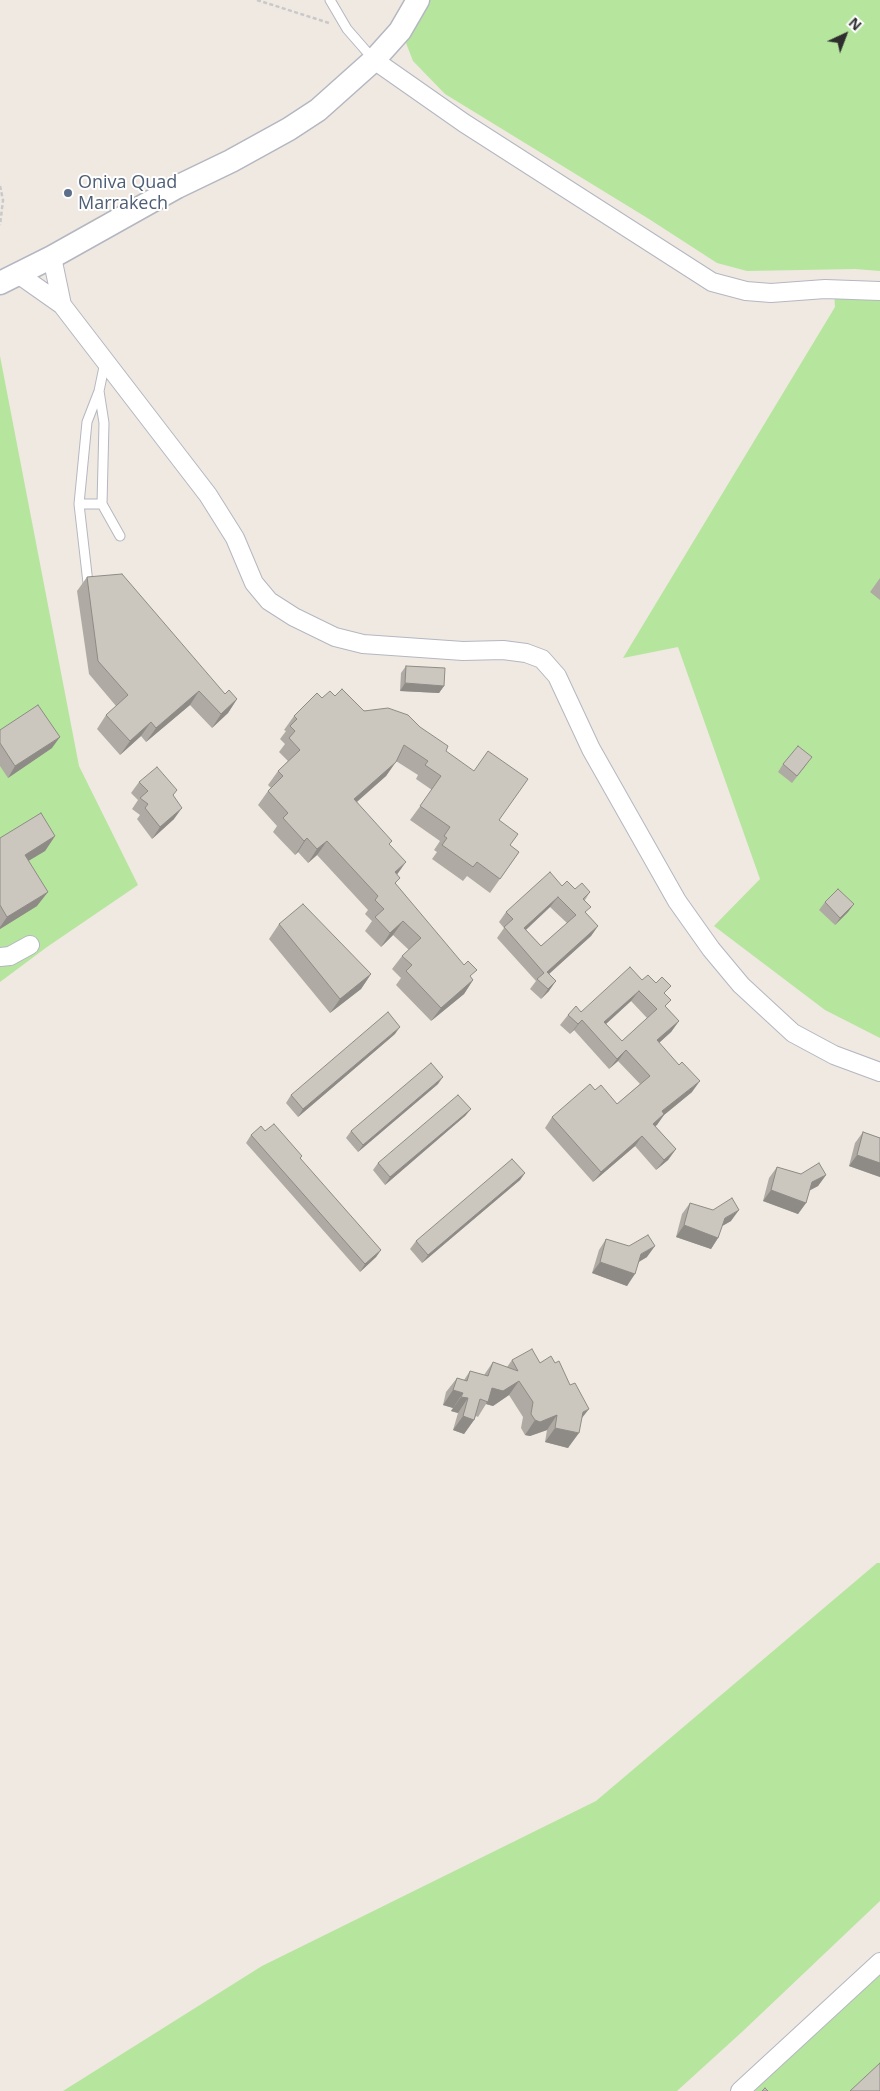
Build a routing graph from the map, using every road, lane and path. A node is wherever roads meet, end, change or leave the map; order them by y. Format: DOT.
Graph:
graph roads {
  1 [pos="257,0"];
  2 [pos="330,0"];
  3 [pos="418,0"];
  4 [pos="347,29"];
  5 [pos="374,60"];
  6 [pos="0,186"];
  7 [pos="0,225"];
  8 [pos="52,257"];
  9 [pos="9,279"];
  10 [pos="880,291"];
  11 [pos="62,305"];
  12 [pos="105,362"];
  13 [pos="99,391"];
  14 [pos="79,504"];
  15 [pos="102,504"];
  16 [pos="120,536"];
  17 [pos="88,583"];
  18 [pos="30,945"];
  19 [pos="0,957"];
  20 [pos="880,1072"];
  21 [pos="880,1962"];
  22 [pos="740,2091"];
  1 -- 4 [label="path"];
  2 -- 4 [label="lane"];
  3 -- 5 [label="street"];
  4 -- 5 [label="lane"];
  5 -- 8 [label="street"];
  5 -- 10 [label="street"];
  6 -- 7 [label="path"];
  8 -- 9 [label="street"];
  8 -- 11 [label="street"];
  9 -- 11 [label="street"];
  11 -- 12 [label="street"];
  12 -- 13 [label="lane"];
  12 -- 20 [label="street"];
  13 -- 14 [label="lane"];
  13 -- 15 [label="lane"];
  14 -- 15 [label="lane"];
  14 -- 17 [label="lane"];
  15 -- 16 [label="lane"];
  18 -- 19 [label="street"];
  21 -- 22 [label="street"];
}
